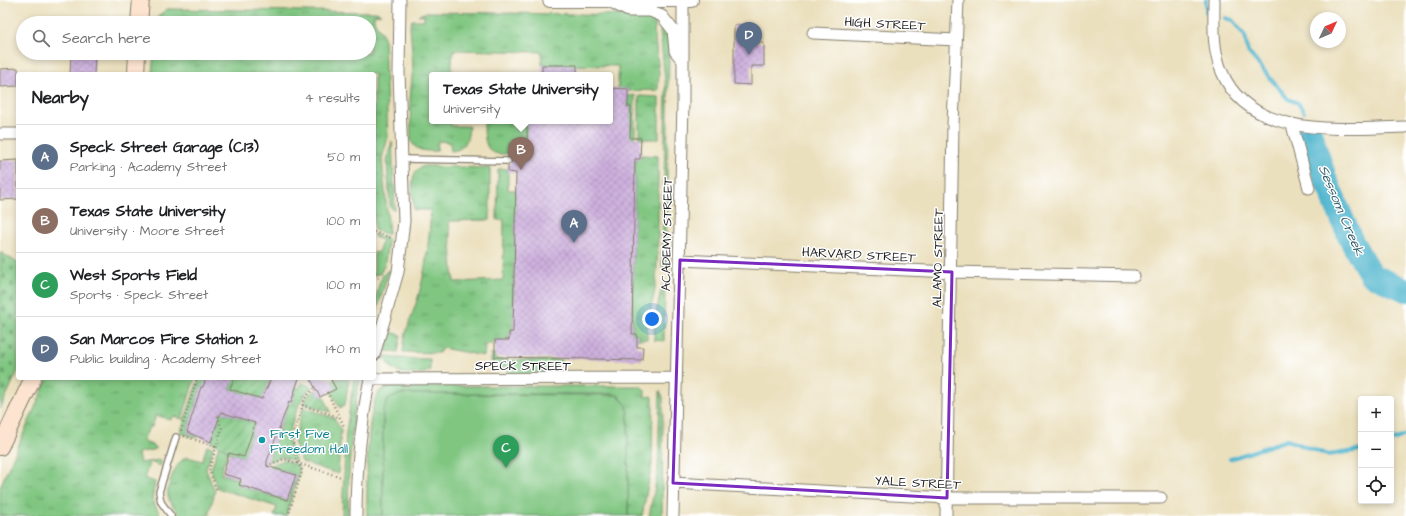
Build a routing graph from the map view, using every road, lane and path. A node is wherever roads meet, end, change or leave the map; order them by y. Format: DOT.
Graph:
graph roads {
  1 [pos="141,0"];
  2 [pos="400,0"];
  3 [pos="550,0"];
  4 [pos="616,0"];
  5 [pos="687,0"];
  6 [pos="958,0"];
  7 [pos="1214,0"];
  8 [pos="140,16"];
  9 [pos="813,33"];
  10 [pos="956,40"];
  11 [pos="137,60"];
  12 [pos="683,61"];
  13 [pos="136,72"];
  14 [pos="1292,125"];
  15 [pos="1406,127"];
  16 [pos="0,134"];
  17 [pos="16,134"];
  18 [pos="403,159"];
  19 [pos="508,161"];
  20 [pos="1309,188"];
  21 [pos="376,233"];
  22 [pos="391,238"];
  23 [pos="680,260"];
  24 [pos="952,272"];
  25 [pos="1134,276"];
  26 [pos="376,277"];
  27 [pos="380,278"];
  28 [pos="376,348"];
  29 [pos="376,378"];
  30 [pos="676,378"];
  31 [pos="32,380"];
  32 [pos="196,380"];
  33 [pos="370,380"];
  34 [pos="314,389"];
  35 [pos="327,392"];
  36 [pos="302,405"];
  37 [pos="217,414"];
  38 [pos="339,416"];
  39 [pos="344,426"];
  40 [pos="176,437"];
  41 [pos="0,447"];
  42 [pos="216,447"];
  43 [pos="300,464"];
  44 [pos="267,466"];
  45 [pos="340,477"];
  46 [pos="673,483"];
  47 [pos="216,488"];
  48 [pos="947,498"];
  49 [pos="1161,498"];
  50 [pos="171,516"];
  51 [pos="288,516"];
  52 [pos="356,516"];
  53 [pos="673,516"];
  54 [pos="946,516"];
  1 -- 8 [label="main road"];
  2 -- 18 [label="street"];
  3 -- 4 [label="street"];
  4 -- 5 [label="street"];
  4 -- 12 [label="street"];
  5 -- 12 [label="street, ACADEMY STREET"];
  6 -- 10 [label="street, ALAMO STREET"];
  7 -- 14 [label="street"];
  9 -- 10 [label="street, HIGH STREET"];
  10 -- 24 [label="street, ALAMO STREET"];
  11 -- 13 [label="main road"];
  12 -- 23 [label="street, ACADEMY STREET"];
  14 -- 15 [label="street"];
  14 -- 20 [label="street"];
  16 -- 17 [label="street"];
  18 -- 19 [label="lane"];
  18 -- 28 [label="street"];
  21 -- 22 [label="path"];
  23 -- 24 [label="street, HARVARD STREET"];
  23 -- 30 [label="street, ACADEMY STREET"];
  24 -- 25 [label="street, HARVARD STREET"];
  24 -- 48 [label="street, ALAMO STREET"];
  26 -- 27 [label="path"];
  29 -- 30 [label="street, SPECK STREET"];
  30 -- 46 [label="street, ACADEMY STREET"];
  31 -- 41 [label="main road"];
  32 -- 42 [label="path"];
  33 -- 52 [label="street"];
  34 -- 36 [label="path"];
  35 -- 38 [label="path"];
  36 -- 38 [label="path"];
  36 -- 43 [label="path"];
  37 -- 42 [label="path"];
  38 -- 39 [label="path"];
  40 -- 50 [label="lane"];
  42 -- 47 [label="path"];
  43 -- 44 [label="path"];
  43 -- 45 [label="path"];
  43 -- 51 [label="path"];
  46 -- 48 [label="street, YALE STREET"];
  46 -- 53 [label="street, ACADEMY STREET"];
  48 -- 49 [label="street, YALE STREET"];
  48 -- 54 [label="street, ALAMO STREET"];
}
